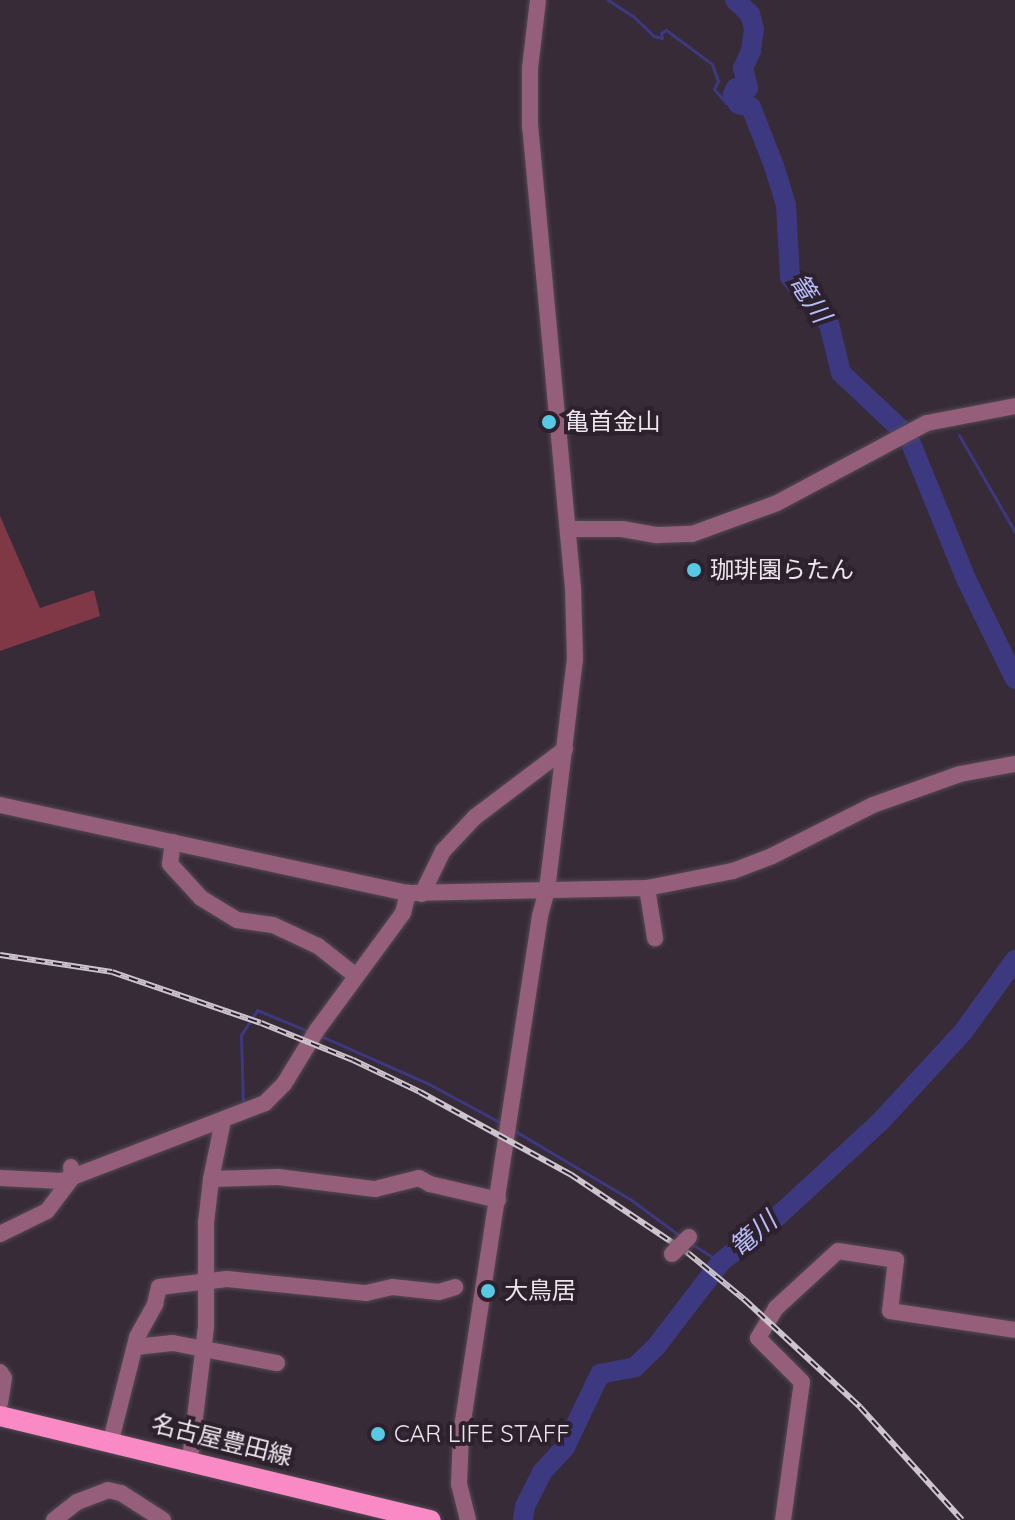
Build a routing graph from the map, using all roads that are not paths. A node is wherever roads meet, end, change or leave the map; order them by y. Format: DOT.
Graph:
graph roads {
  1 [pos="538,0"];
  2 [pos="1015,406"];
  3 [pos="568,529"];
  4 [pos="565,749"];
  5 [pos="1015,764"];
  6 [pos="0,805"];
  7 [pos="173,842"];
  8 [pos="647,888"];
  9 [pos="547,890"];
  10 [pos="415,893"];
  11 [pos="655,938"];
  12 [pos="356,976"];
  13 [pos="223,1121"];
  14 [pos="72,1173"];
  15 [pos="0,1178"];
  16 [pos="211,1179"];
  17 [pos="498,1200"];
  18 [pos="0,1234"];
  19 [pos="689,1237"];
  20 [pos="672,1254"];
  21 [pos="427,1279"];
  22 [pos="204,1281"];
  23 [pos="455,1287"];
  24 [pos="484,1290"];
  25 [pos="1015,1330"];
  26 [pos="135,1347"];
  27 [pos="203,1350"];
  28 [pos="277,1363"];
  29 [pos="0,1372"];
  30 [pos="0,1403"];
  31 [pos="0,1416"];
  32 [pos="111,1440"];
  33 [pos="190,1459"];
  34 [pos="54,1520"];
  35 [pos="163,1520"];
  36 [pos="431,1520"];
  37 [pos="468,1520"];
  38 [pos="783,1520"];
  1 -- 3 [label="street"];
  2 -- 3 [label="street"];
  3 -- 4 [label="street"];
  4 -- 9 [label="street"];
  4 -- 10 [label="street"];
  5 -- 8 [label="street"];
  6 -- 7 [label="street"];
  7 -- 10 [label="street"];
  7 -- 12 [label="street"];
  8 -- 9 [label="street"];
  8 -- 11 [label="street"];
  9 -- 10 [label="street"];
  9 -- 17 [label="street"];
  10 -- 12 [label="street"];
  12 -- 13 [label="street"];
  13 -- 14 [label="street"];
  13 -- 16 [label="street"];
  14 -- 15 [label="street"];
  14 -- 18 [label="street"];
  16 -- 17 [label="street"];
  16 -- 22 [label="street"];
  17 -- 24 [label="street"];
  19 -- 20 [label="street, bridge"];
  21 -- 23 [label="street"];
  22 -- 23 [label="street"];
  22 -- 26 [label="street"];
  22 -- 27 [label="street"];
  23 -- 24 [label="street"];
  24 -- 37 [label="street"];
  25 -- 38 [label="street"];
  26 -- 27 [label="street"];
  26 -- 32 [label="street"];
  27 -- 28 [label="street"];
  27 -- 33 [label="street"];
  29 -- 30 [label="street"];
  31 -- 32 [label="main road, 名古屋豊田線"];
  32 -- 33 [label="main road, 名古屋豊田線"];
  33 -- 36 [label="main road, 名古屋豊田線"];
  34 -- 35 [label="street"];
}
